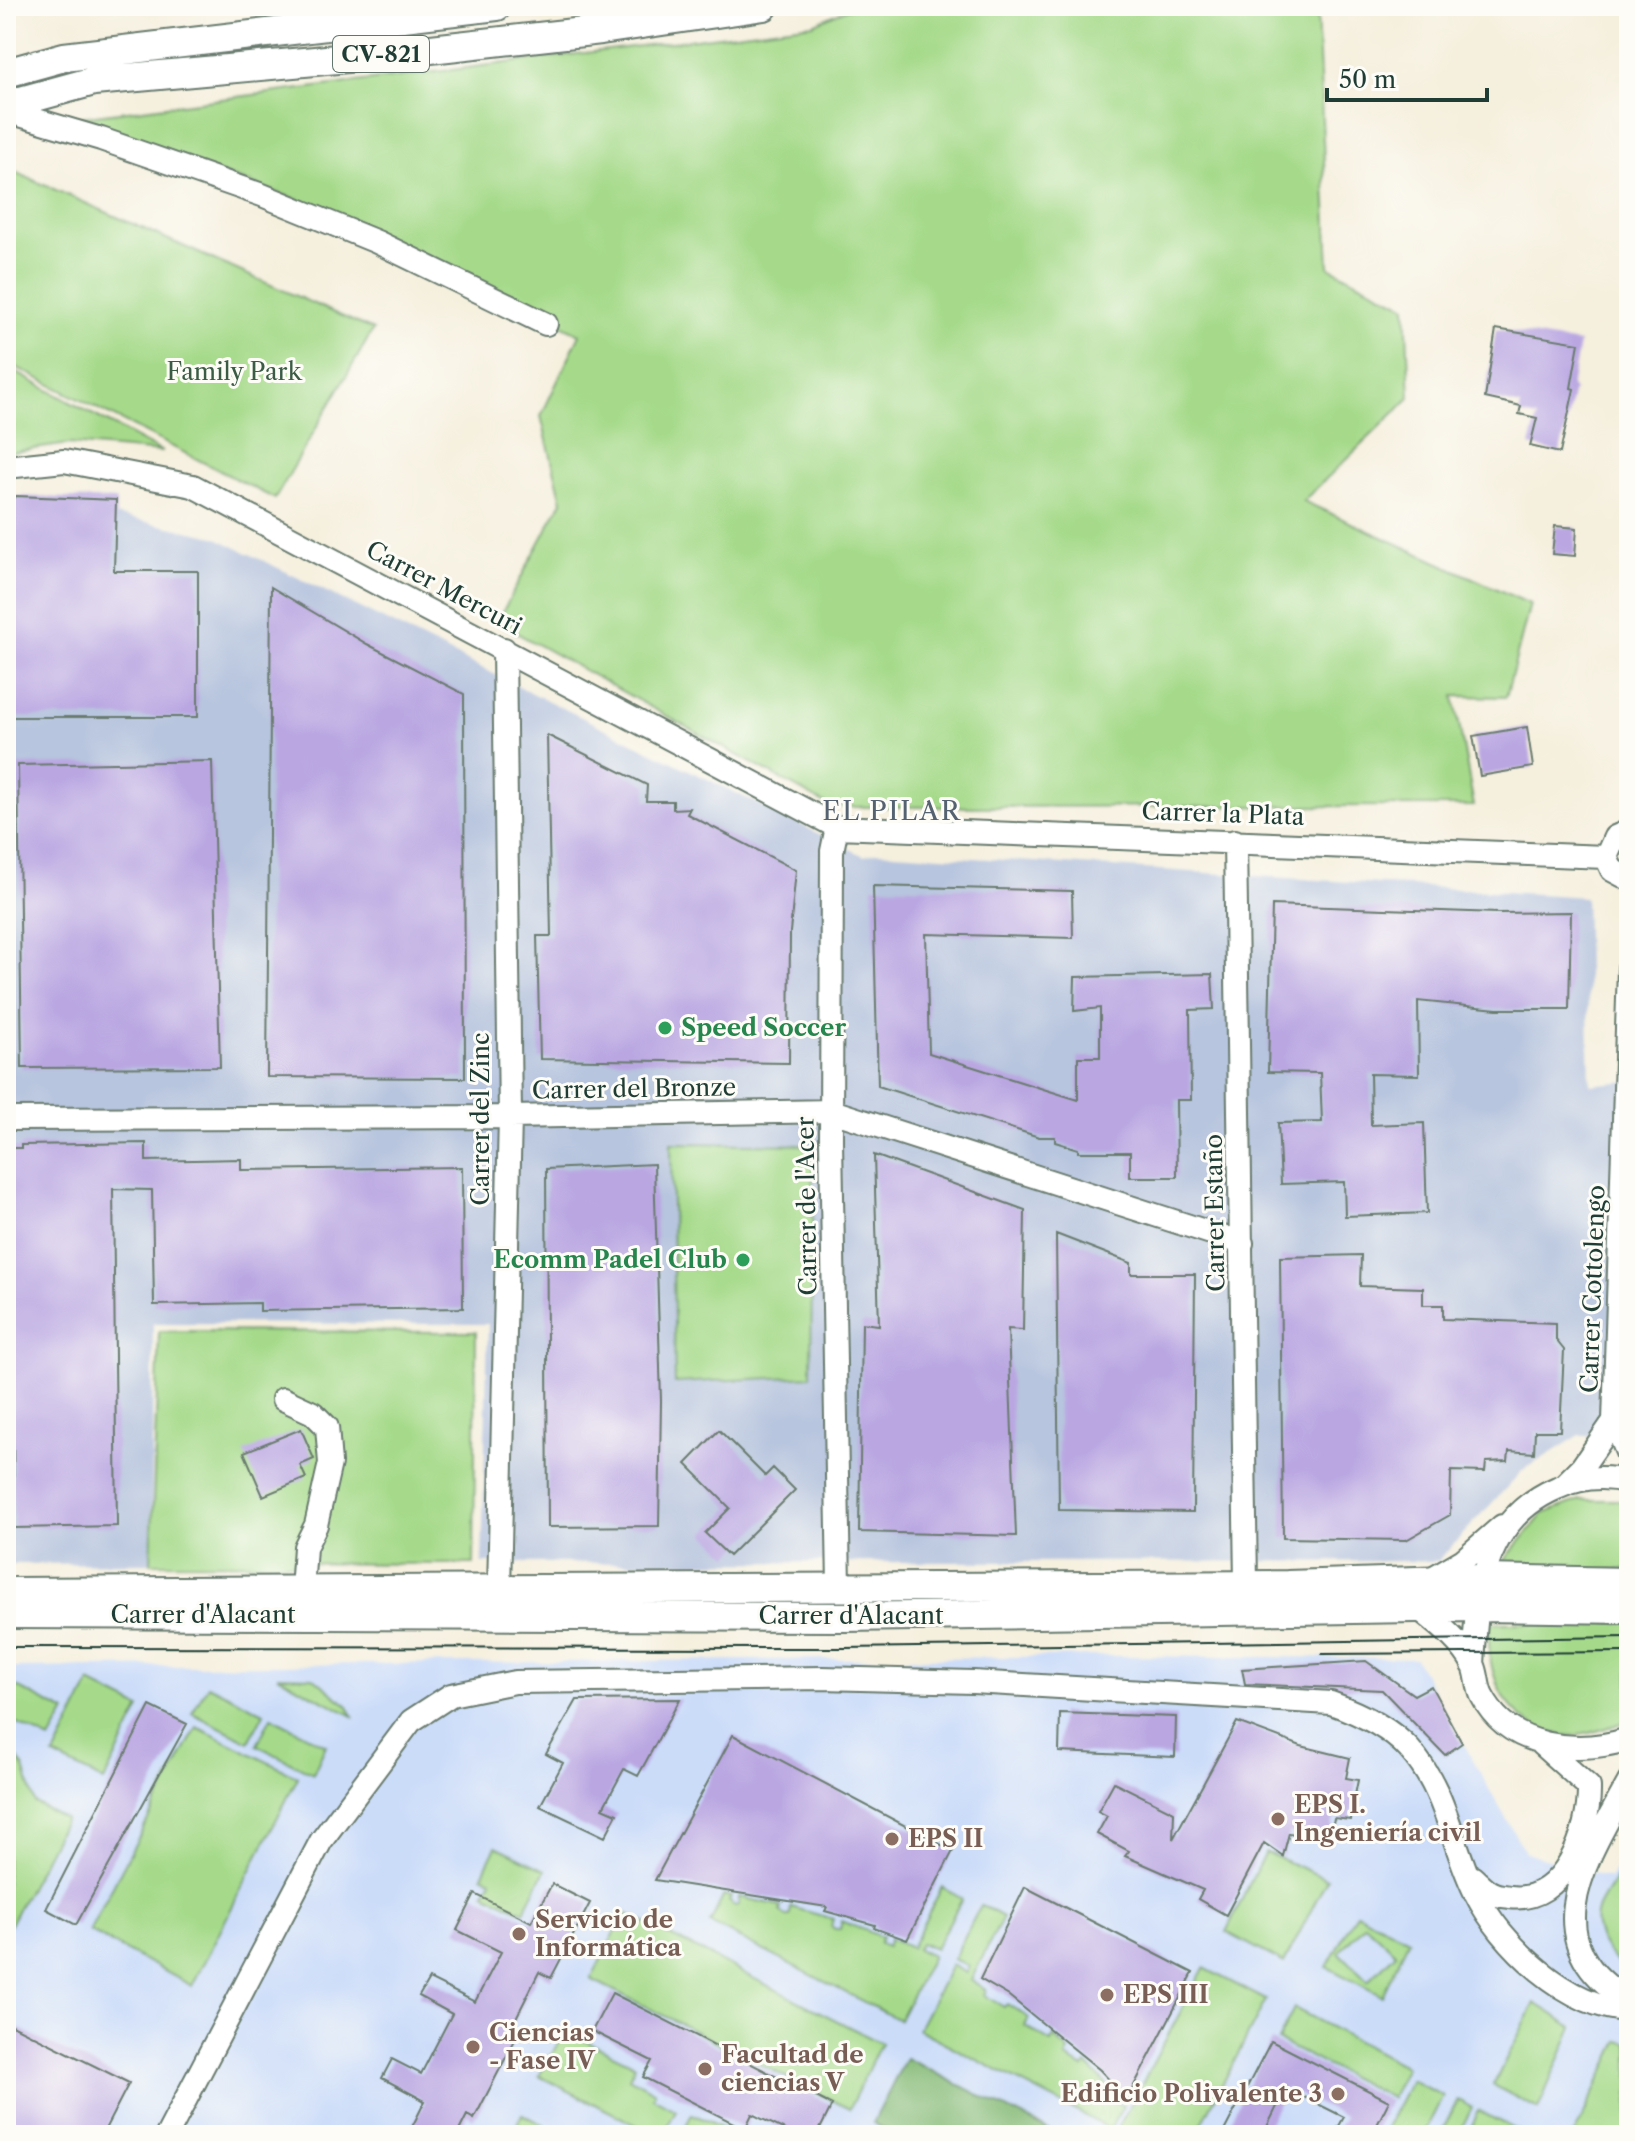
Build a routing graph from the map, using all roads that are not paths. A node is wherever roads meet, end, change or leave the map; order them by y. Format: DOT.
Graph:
graph roads {
  1 [pos="497,6"];
  2 [pos="761,7"];
  3 [pos="6,73"];
  4 [pos="6,108"];
  5 [pos="546,324"];
  6 [pos="6,467"];
  7 [pos="504,649"];
  8 [pos="837,827"];
  9 [pos="1629,831"];
  10 [pos="1235,841"];
  11 [pos="1606,857"];
  12 [pos="1629,879"];
  13 [pos="1629,968"];
  14 [pos="832,1111"];
  15 [pos="510,1117"];
  16 [pos="6,1119"];
  17 [pos="1242,1243"];
  18 [pos="1624,1309"];
  19 [pos="283,1399"];
  20 [pos="1614,1421"];
  21 [pos="1629,1457"];
  22 [pos="1629,1482"];
  23 [pos="1564,1485"];
  24 [pos="1506,1523"];
  25 [pos="1482,1579"];
  26 [pos="1427,1581"];
  27 [pos="1629,1582"];
  28 [pos="1246,1584"];
  29 [pos="839,1586"];
  30 [pos="499,1589"];
  31 [pos="302,1591"];
  32 [pos="6,1592"];
  33 [pos="1477,1607"];
  34 [pos="1418,1608"];
  35 [pos="1629,1609"];
  36 [pos="6,1614"];
  37 [pos="1473,1665"];
  38 [pos="1629,1739"];
  39 [pos="1540,1744"];
  40 [pos="1589,1787"];
  41 [pos="1626,1794"];
  42 [pos="1466,1872"];
  43 [pos="1629,2000"];
  44 [pos="1629,2010"];
  45 [pos="167,2135"];
  1 -- 3 [label="main road, CV-821"];
  2 -- 4 [label="main road, CV-821"];
  4 -- 5 [label="street"];
  6 -- 7 [label="street, Carrer Mercuri"];
  7 -- 8 [label="street, Carrer Mercuri"];
  7 -- 15 [label="street, Carrer del Zinc"];
  8 -- 10 [label="street, Carrer la Plata"];
  8 -- 14 [label="street, Carrer de l'Acer"];
  9 -- 11 [label="street"];
  10 -- 11 [label="street, Carrer la Plata"];
  10 -- 17 [label="street, Carrer Estaño"];
  11 -- 12 [label="street"];
  13 -- 18 [label="street, Carrer Cottolengo"];
  14 -- 15 [label="street, Carrer del Bronze"];
  14 -- 17 [label="street, Carrer del Bronze"];
  14 -- 29 [label="street, Carrer de l'Acer"];
  15 -- 16 [label="street, Carrer del Bronze"];
  15 -- 30 [label="street, Carrer del Zinc"];
  17 -- 28 [label="street, Carrer Estaño"];
  18 -- 20 [label="street, Carrer Cottolengo"];
  19 -- 31 [label="street"];
  20 -- 21 [label="street"];
  20 -- 23 [label="street"];
  22 -- 23 [label="street"];
  23 -- 24 [label="street"];
  24 -- 25 [label="street"];
  24 -- 26 [label="street"];
  25 -- 26 [label="main road, Carrer d'Alacant"];
  25 -- 27 [label="main road, Carrer d'Alacant"];
  25 -- 33 [label="street"];
  26 -- 28 [label="main road, Carrer d'Alacant"];
  28 -- 29 [label="main road, Carrer d'Alacant"];
  29 -- 30 [label="main road, Carrer d'Alacant"];
  30 -- 31 [label="main road, Carrer d'Alacant"];
  31 -- 32 [label="main road, Carrer d'Alacant"];
  33 -- 34 [label="main road, Carrer d'Alacant"];
  33 -- 35 [label="main road, Carrer d'Alacant"];
  33 -- 37 [label="street"];
  34 -- 36 [label="main road, Carrer d'Alacant"];
  34 -- 37 [label="street"];
  37 -- 39 [label="street"];
  38 -- 39 [label="street"];
  39 -- 40 [label="street"];
  40 -- 41 [label="street"];
  40 -- 42 [label="street"];
  41 -- 43 [label="street"];
  42 -- 44 [label="street"];
  42 -- 45 [label="street"];
}
